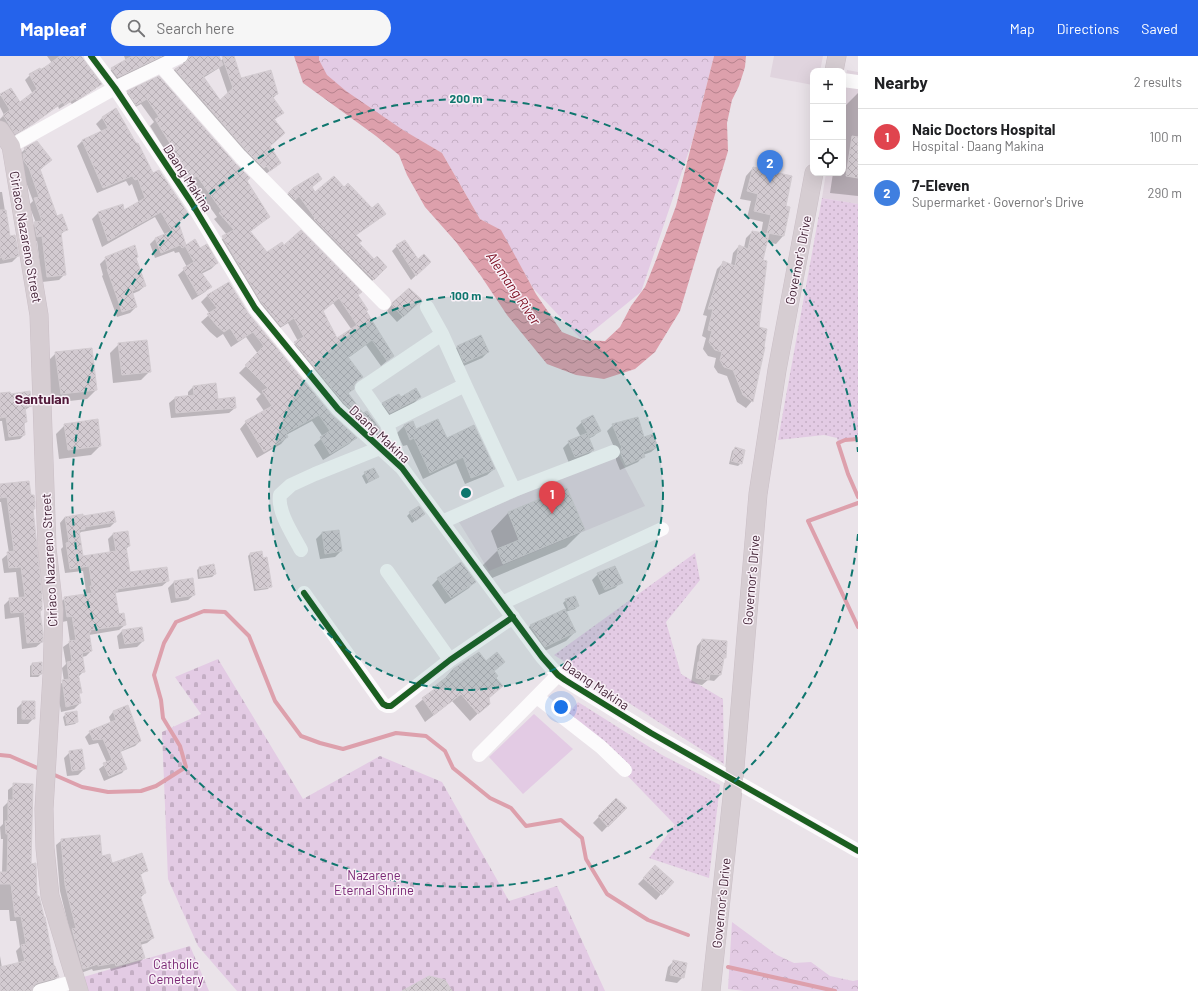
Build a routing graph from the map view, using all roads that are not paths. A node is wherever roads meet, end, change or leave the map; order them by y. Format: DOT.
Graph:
graph roads {
  1 [pos="91,56"];
  2 [pos="181,56"];
  3 [pos="837,56"];
  4 [pos="161,66"];
  5 [pos="835,68"];
  6 [pos="846,80"];
  7 [pos="858,82"];
  8 [pos="115,88"];
  9 [pos="0,130"];
  10 [pos="11,146"];
  11 [pos="813,176"];
  12 [pos="384,303"];
  13 [pos="427,307"];
  14 [pos="442,334"];
  15 [pos="465,385"];
  16 [pos="387,424"];
  17 [pos="380,448"];
  18 [pos="613,452"];
  19 [pos="402,468"];
  20 [pos="514,490"];
  21 [pos="442,522"];
  22 [pos="662,529"];
  23 [pos="301,550"];
  24 [pos="386,571"];
  25 [pos="304,592"];
  26 [pos="502,603"];
  27 [pos="513,617"];
  28 [pos="450,660"];
  29 [pos="558,675"];
  30 [pos="537,697"];
  31 [pos="479,755"];
  32 [pos="625,770"];
  33 [pos="734,780"];
  34 [pos="858,851"];
  35 [pos="77,986"];
  36 [pos="40,991"];
  37 [pos="712,991"];
  1 -- 8 [label="street, Daang Makina"];
  2 -- 4 [label="street"];
  3 -- 5 [label="main road"];
  4 -- 8 [label="street"];
  4 -- 12 [label="street"];
  6 -- 7 [label="street"];
  8 -- 10 [label="street"];
  8 -- 17 [label="street, Daang Makina"];
  9 -- 10 [label="main road, Ciriaco Nazareno Street"];
  10 -- 35 [label="main road, Ciriaco Nazareno Street"];
  11 -- 33 [label="main road, Governor's Drive"];
  13 -- 14 [label="street"];
  14 -- 15 [label="street"];
  14 -- 16 [label="street"];
  15 -- 16 [label="street"];
  15 -- 20 [label="street"];
  16 -- 19 [label="street"];
  17 -- 19 [label="street, Daang Makina"];
  17 -- 23 [label="street"];
  18 -- 20 [label="street"];
  19 -- 21 [label="street, Daang Makina"];
  20 -- 21 [label="street"];
  21 -- 26 [label="street, Daang Makina"];
  22 -- 26 [label="street"];
  24 -- 28 [label="street"];
  25 -- 28 [label="street"];
  26 -- 27 [label="street, Daang Makina"];
  27 -- 28 [label="street"];
  27 -- 29 [label="street, Daang Makina"];
  29 -- 30 [label="street"];
  29 -- 33 [label="street, Daang Makina"];
  30 -- 31 [label="street"];
  30 -- 32 [label="street"];
  33 -- 34 [label="street, Daang Makina"];
  33 -- 37 [label="main road, Governor's Drive"];
  35 -- 36 [label="street"];
}
